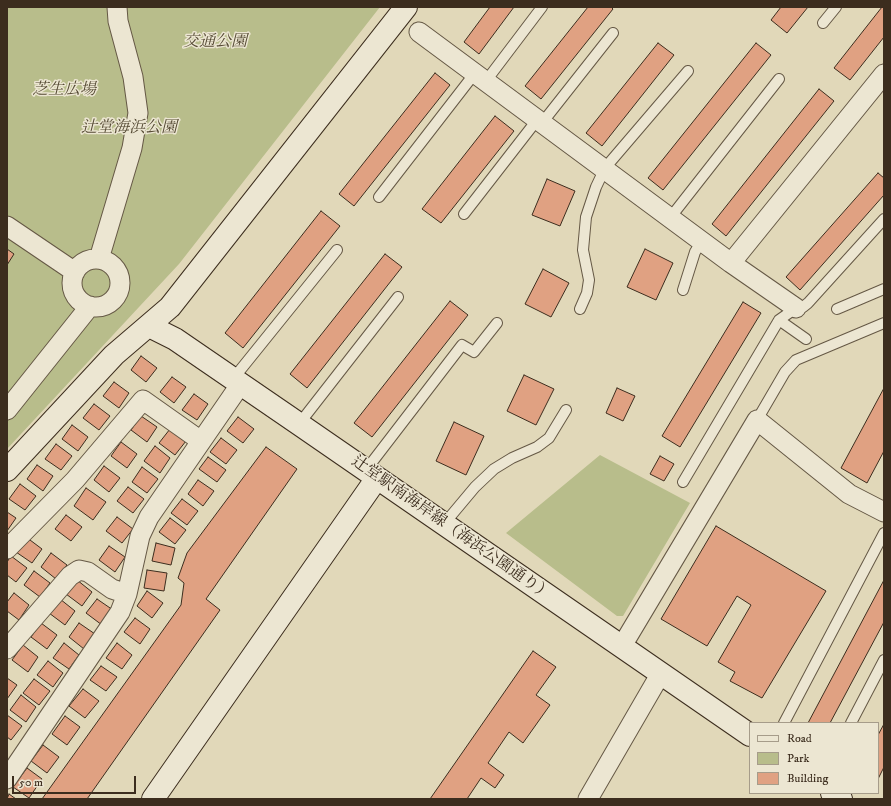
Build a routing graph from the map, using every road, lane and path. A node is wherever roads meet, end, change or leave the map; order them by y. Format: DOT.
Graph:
graph roads {
  1 [pos="116,7"];
  2 [pos="406,7"];
  3 [pos="542,7"];
  4 [pos="836,7"];
  5 [pos="823,23"];
  6 [pos="419,32"];
  7 [pos="613,33"];
  8 [pos="688,71"];
  9 [pos="884,74"];
  10 [pos="481,77"];
  11 [pos="779,79"];
  12 [pos="539,121"];
  13 [pos="605,168"];
  14 [pos="379,197"];
  15 [pos="464,214"];
  16 [pos="670,218"];
  17 [pos="884,219"];
  18 [pos="7,226"];
  19 [pos="702,241"];
  20 [pos="337,250"];
  21 [pos="99,259"];
  22 [pos="731,263"];
  23 [pos="75,272"];
  24 [pos="884,289"];
  25 [pos="684,290"];
  26 [pos="398,297"];
  27 [pos="90,306"];
  28 [pos="796,308"];
  29 [pos="837,308"];
  30 [pos="580,309"];
  31 [pos="779,320"];
  32 [pos="497,323"];
  33 [pos="884,323"];
  34 [pos="149,326"];
  35 [pos="806,339"];
  36 [pos="237,382"];
  37 [pos="7,410"];
  38 [pos="566,410"];
  39 [pos="757,420"];
  40 [pos="299,424"];
  41 [pos="201,441"];
  42 [pos="7,470"];
  43 [pos="372,474"];
  44 [pos="683,482"];
  45 [pos="884,512"];
  46 [pos="444,524"];
  47 [pos="884,533"];
  48 [pos="7,549"];
  49 [pos="127,594"];
  50 [pos="622,646"];
  51 [pos="7,649"];
  52 [pos="884,660"];
  53 [pos="661,673"];
  54 [pos="785,722"];
  55 [pos="851,722"];
  56 [pos="749,734"];
  57 [pos="7,779"];
  58 [pos="153,799"];
  59 [pos="588,799"];
  1 -- 21 [label="street"];
  2 -- 34 [label="street"];
  3 -- 10 [label="lane"];
  4 -- 5 [label="lane"];
  6 -- 10 [label="street"];
  7 -- 12 [label="lane"];
  8 -- 13 [label="lane"];
  9 -- 22 [label="street"];
  10 -- 12 [label="street"];
  10 -- 14 [label="lane"];
  11 -- 16 [label="lane"];
  12 -- 13 [label="street"];
  12 -- 15 [label="lane"];
  13 -- 16 [label="street"];
  13 -- 30 [label="lane"];
  16 -- 19 [label="street"];
  17 -- 28 [label="lane"];
  18 -- 23 [label="street"];
  19 -- 22 [label="street"];
  19 -- 25 [label="lane"];
  20 -- 36 [label="lane"];
  21 -- 23 [label="street"];
  21 -- 27 [label="street"];
  22 -- 28 [label="street"];
  23 -- 27 [label="street"];
  24 -- 29 [label="lane"];
  26 -- 40 [label="lane"];
  27 -- 37 [label="street"];
  28 -- 31 [label="lane"];
  31 -- 35 [label="lane"];
  31 -- 44 [label="lane"];
  32 -- 43 [label="lane"];
  33 -- 39 [label="lane"];
  34 -- 36 [label="street, 辻堂駅南海岸線（海浜公園通り）"];
  34 -- 42 [label="street"];
  36 -- 40 [label="street, 辻堂駅南海岸線（海浜公園通り）"];
  36 -- 41 [label="street"];
  38 -- 46 [label="lane"];
  39 -- 45 [label="street"];
  39 -- 50 [label="street"];
  40 -- 43 [label="street, 辻堂駅南海岸線（海浜公園通り）"];
  41 -- 48 [label="street"];
  41 -- 49 [label="street"];
  43 -- 46 [label="street, 辻堂駅南海岸線（海浜公園通り）"];
  43 -- 58 [label="street"];
  46 -- 50 [label="street, 辻堂駅南海岸線（海浜公園通り）"];
  47 -- 54 [label="lane"];
  49 -- 51 [label="street"];
  49 -- 57 [label="street"];
  50 -- 53 [label="street, 辻堂駅南海岸線（海浜公園通り）"];
  52 -- 55 [label="lane"];
  53 -- 56 [label="street, 辻堂駅南海岸線（海浜公園通り）"];
  53 -- 59 [label="street"];
}
